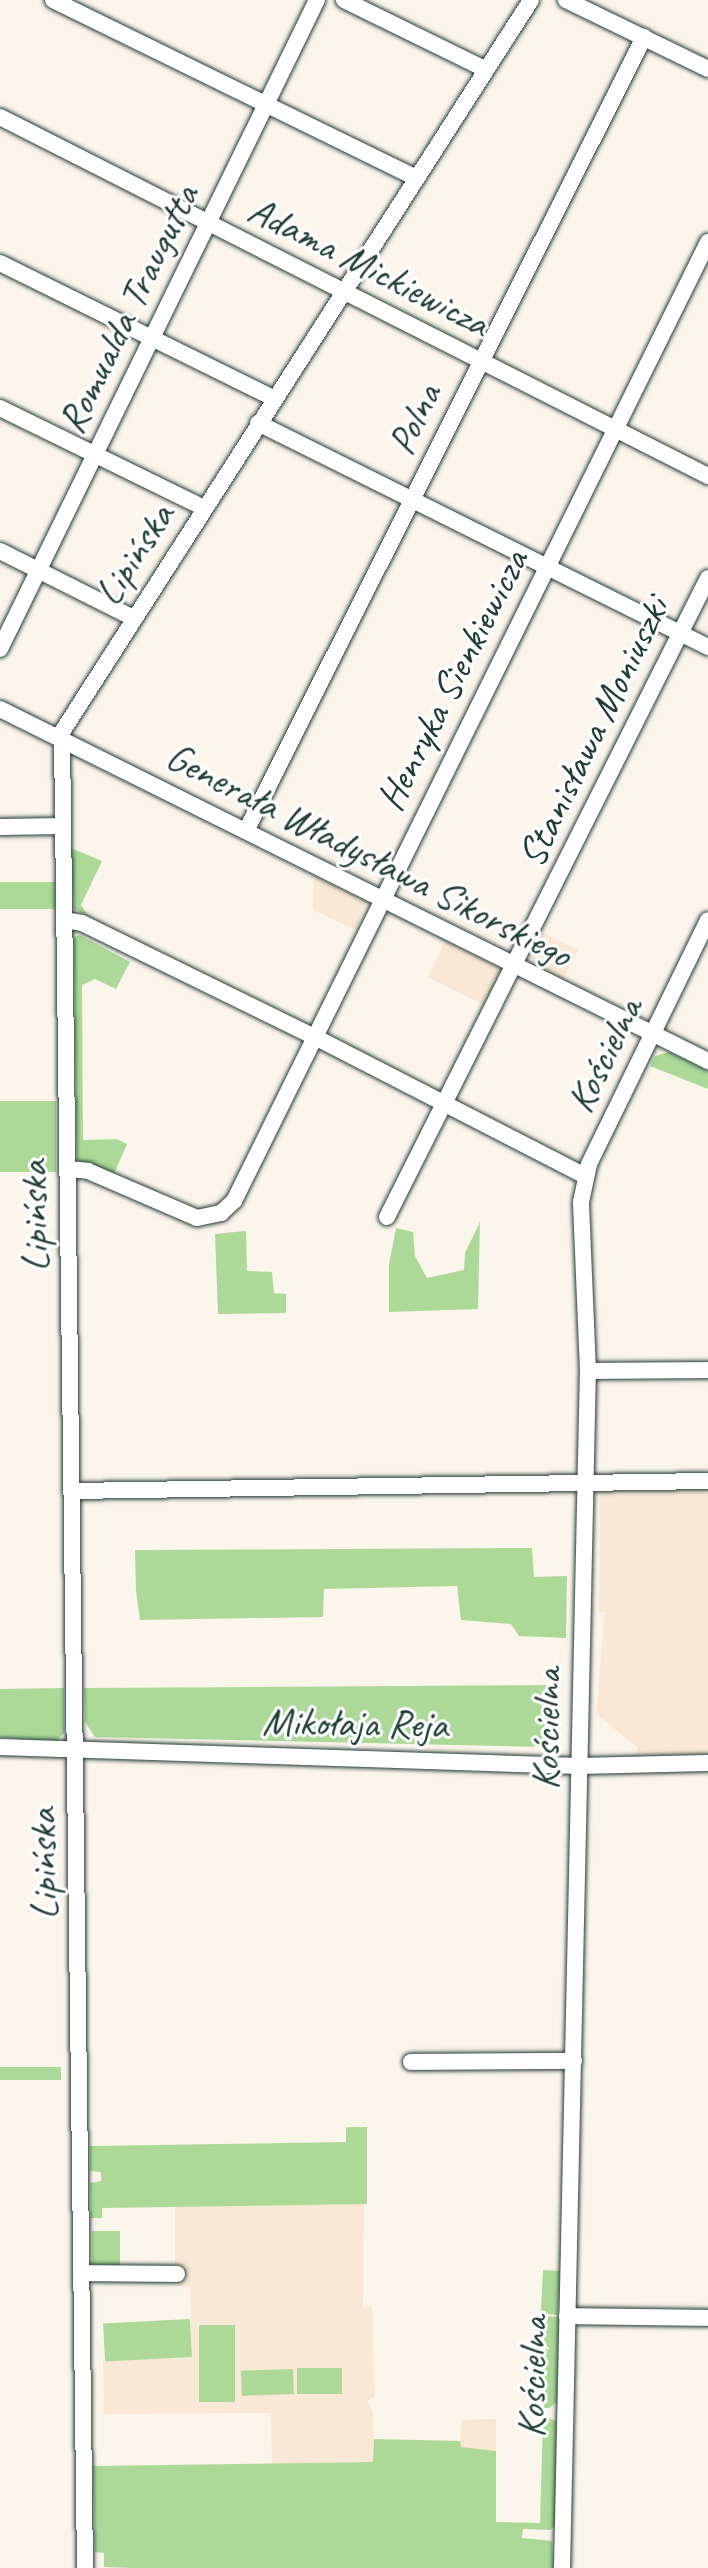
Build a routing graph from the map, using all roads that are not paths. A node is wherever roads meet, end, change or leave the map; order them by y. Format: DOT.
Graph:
graph roads {
  1 [pos="53,0"];
  2 [pos="317,0"];
  3 [pos="344,0"];
  4 [pos="531,0"];
  5 [pos="566,0"];
  6 [pos="644,37"];
  7 [pos="485,69"];
  8 [pos="708,69"];
  9 [pos="265,105"];
  10 [pos="0,117"];
  11 [pos="415,177"];
  12 [pos="208,222"];
  13 [pos="708,242"];
  14 [pos="0,263"];
  15 [pos="342,291"];
  16 [pos="153,339"];
  17 [pos="481,362"];
  18 [pos="273,398"];
  19 [pos="0,408"];
  20 [pos="258,423"];
  21 [pos="615,430"];
  22 [pos="96,455"];
  23 [pos="708,476"];
  24 [pos="412,499"];
  25 [pos="204,508"];
  26 [pos="0,551"];
  27 [pos="548,565"];
  28 [pos="38,569"];
  29 [pos="708,578"];
  30 [pos="133,618"];
  31 [pos="680,632"];
  32 [pos="708,647"];
  33 [pos="0,649"];
  34 [pos="0,709"];
  35 [pos="61,739"];
  36 [pos="63,826"];
  37 [pos="0,827"];
  38 [pos="246,831"];
  39 [pos="380,900"];
  40 [pos="64,920"];
  41 [pos="708,920"];
  42 [pos="516,966"];
  43 [pos="652,1033"];
  44 [pos="313,1036"];
  45 [pos="708,1061"];
  46 [pos="445,1106"];
  47 [pos="67,1169"];
  48 [pos="584,1175"];
  49 [pos="387,1217"];
  50 [pos="708,1370"];
  51 [pos="588,1371"];
  52 [pos="708,1481"];
  53 [pos="586,1483"];
  54 [pos="72,1491"];
  55 [pos="0,1747"];
  56 [pos="75,1752"];
  57 [pos="708,1763"];
  58 [pos="579,1766"];
  59 [pos="574,2061"];
  60 [pos="411,2062"];
  61 [pos="81,2273"];
  62 [pos="177,2274"];
  63 [pos="567,2316"];
  64 [pos="708,2318"];
  65 [pos="85,2568"];
  66 [pos="562,2568"];
  1 -- 9 [label="street"];
  2 -- 9 [label="street, Romualda Traugutta"];
  3 -- 7 [label="street"];
  4 -- 7 [label="street, Lipińska"];
  5 -- 6 [label="street"];
  6 -- 8 [label="street"];
  6 -- 17 [label="street, Polna"];
  7 -- 11 [label="street, Lipińska"];
  9 -- 11 [label="street"];
  9 -- 12 [label="street, Romualda Traugutta"];
  10 -- 12 [label="street, Adama Mickiewicza"];
  11 -- 15 [label="street, Lipińska"];
  12 -- 15 [label="street, Adama Mickiewicza"];
  12 -- 16 [label="street, Romualda Traugutta"];
  13 -- 21 [label="street, Henryka Sienkiewicza"];
  14 -- 16 [label="street"];
  15 -- 17 [label="street, Adama Mickiewicza"];
  15 -- 18 [label="street, Lipińska"];
  16 -- 18 [label="street"];
  16 -- 22 [label="street, Romualda Traugutta"];
  17 -- 21 [label="street, Adama Mickiewicza"];
  17 -- 24 [label="street, Polna"];
  18 -- 20 [label="street, Lipińska"];
  19 -- 22 [label="street"];
  20 -- 24 [label="street"];
  20 -- 25 [label="street, Lipińska"];
  21 -- 23 [label="street, Adama Mickiewicza"];
  21 -- 27 [label="street, Henryka Sienkiewicza"];
  22 -- 25 [label="street"];
  22 -- 28 [label="street, Romualda Traugutta"];
  24 -- 27 [label="street"];
  24 -- 38 [label="street, Polna"];
  25 -- 30 [label="street, Lipińska"];
  26 -- 28 [label="street"];
  27 -- 31 [label="street"];
  27 -- 39 [label="street, Henryka Sienkiewicza"];
  28 -- 30 [label="street"];
  28 -- 33 [label="street, Romualda Traugutta"];
  29 -- 31 [label="street, Stanisława Moniuszki"];
  30 -- 35 [label="street, Lipińska"];
  31 -- 32 [label="street"];
  31 -- 42 [label="street, Stanisława Moniuszki"];
  34 -- 35 [label="street, Generała Władysława Sikorskiego"];
  35 -- 36 [label="street, Lipińska"];
  35 -- 38 [label="street, Generała Władysława Sikorskiego"];
  36 -- 37 [label="street"];
  36 -- 40 [label="street, Lipińska"];
  38 -- 39 [label="street, Generała Władysława Sikorskiego"];
  39 -- 42 [label="street, Generała Władysława Sikorskiego"];
  39 -- 44 [label="street, Henryka Sienkiewicza"];
  40 -- 44 [label="street"];
  40 -- 47 [label="street, Lipińska"];
  41 -- 43 [label="street, Kościelna"];
  42 -- 43 [label="street, Generała Władysława Sikorskiego"];
  42 -- 46 [label="street, Stanisława Moniuszki"];
  43 -- 45 [label="street, Generała Władysława Sikorskiego"];
  43 -- 48 [label="street, Kościelna"];
  44 -- 46 [label="street"];
  44 -- 47 [label="street, Henryka Sienkiewicza"];
  46 -- 48 [label="street"];
  46 -- 49 [label="street, Stanisława Moniuszki"];
  47 -- 54 [label="street, Lipińska"];
  48 -- 51 [label="street, Kościelna"];
  50 -- 51 [label="street"];
  51 -- 53 [label="street, Kościelna"];
  52 -- 53 [label="street"];
  53 -- 54 [label="street"];
  53 -- 58 [label="street, Kościelna"];
  54 -- 56 [label="street, Lipińska"];
  55 -- 56 [label="street, Mikołaja Reja"];
  56 -- 58 [label="street, Mikołaja Reja"];
  56 -- 61 [label="street, Lipińska"];
  57 -- 58 [label="street, Mikołaja Reja"];
  58 -- 59 [label="street, Kościelna"];
  59 -- 60 [label="street"];
  59 -- 63 [label="street, Kościelna"];
  61 -- 62 [label="street"];
  61 -- 65 [label="street, Lipińska"];
  63 -- 64 [label="street"];
  63 -- 66 [label="street, Kościelna"];
}
